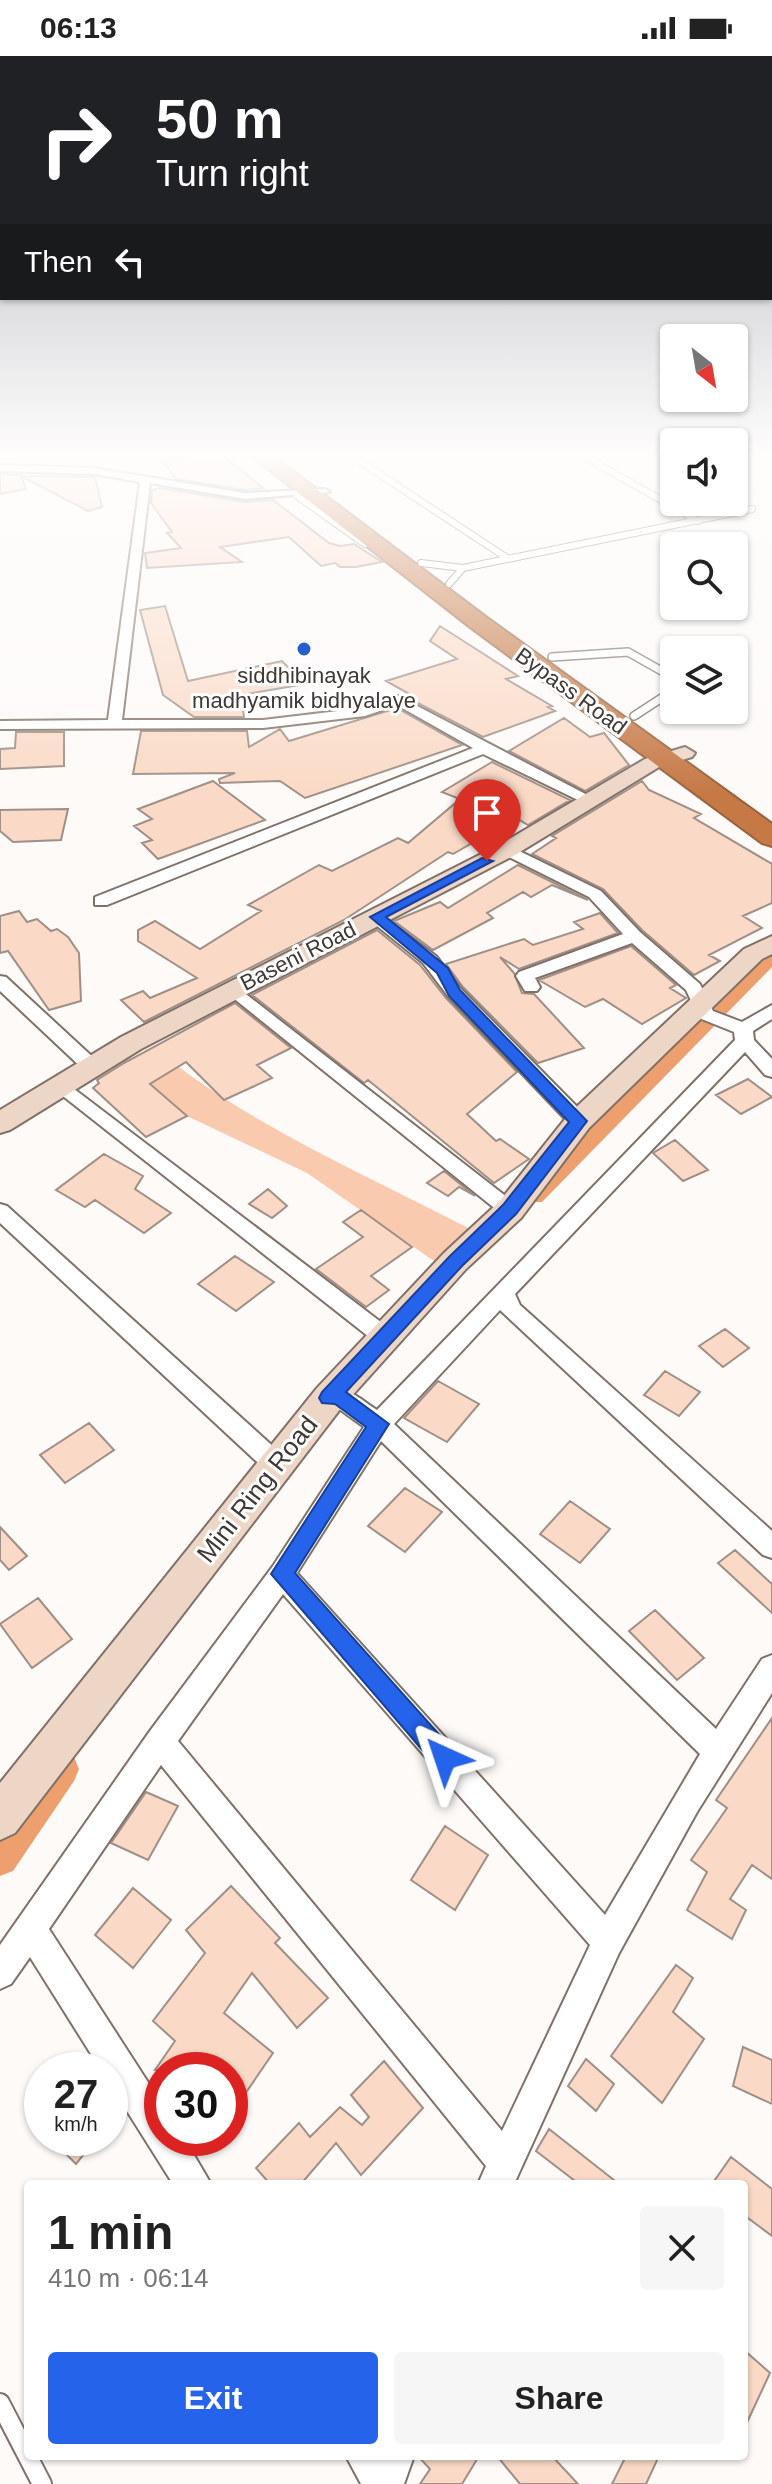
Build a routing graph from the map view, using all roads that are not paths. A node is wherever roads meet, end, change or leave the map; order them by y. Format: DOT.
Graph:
graph roads {
  1 [pos="135,567"];
  2 [pos="398,567"];
  3 [pos="413,567"];
  4 [pos="433,567"];
  5 [pos="481,567"];
  6 [pos="456,576"];
  7 [pos="471,625"];
  8 [pos="552,657"];
  9 [pos="660,670"];
  10 [pos="660,699"];
  11 [pos="634,716"];
  12 [pos="115,723"];
  13 [pos="0,725"];
  14 [pos="484,749"];
  15 [pos="675,756"];
  16 [pos="587,799"];
  17 [pos="772,816"];
  18 [pos="772,837"];
  19 [pos="507,850"];
  20 [pos="101,901"];
  21 [pos="377,917"];
  22 [pos="634,936"];
  23 [pos="772,944"];
  24 [pos="0,981"];
  25 [pos="531,987"];
  26 [pos="233,989"];
  27 [pos="772,1011"];
  28 [pos="724,1023"];
  29 [pos="91,1066"];
  30 [pos="772,1071"];
  31 [pos="61,1085"];
  32 [pos="579,1121"];
  33 [pos="0,1123"];
  34 [pos="510,1210"];
  35 [pos="0,1211"];
  36 [pos="503,1292"];
  37 [pos="386,1338"];
  38 [pos="333,1397"];
  39 [pos="373,1421"];
  40 [pos="278,1466"];
  41 [pos="772,1547"];
  42 [pos="282,1574"];
  43 [pos="772,1668"];
  44 [pos="160,1741"];
  45 [pos="717,1750"];
  46 [pos="0,1818"];
  47 [pos="31,1929"];
  48 [pos="608,1942"];
  49 [pos="0,1973"];
  50 [pos="144,2106"];
  51 [pos="176,2156"];
  52 [pos="501,2173"];
  53 [pos="190,2180"];
  54 [pos="0,2403"];
  55 [pos="24,2449"];
  56 [pos="30,2460"];
  57 [pos="369,2460"];
  58 [pos="393,2460"];
  59 [pos="42,2484"];
  60 [pos="384,2484"];
  1 -- 12 [label="street"];
  2 -- 7 [label="lane"];
  3 -- 15 [label="highway, Bypass Road"];
  4 -- 6 [label="highway, Bypass Road"];
  5 -- 6 [label="lane"];
  6 -- 8 [label="highway, Bypass Road"];
  8 -- 9 [label="lane"];
  8 -- 11 [label="highway, Bypass Road"];
  10 -- 11 [label="lane"];
  11 -- 15 [label="highway, Bypass Road"];
  12 -- 13 [label="street"];
  12 -- 14 [label="street"];
  14 -- 16 [label="street"];
  14 -- 20 [label="street"];
  15 -- 16 [label="main road, Baseni Road"];
  15 -- 17 [label="highway, Bypass Road"];
  15 -- 18 [label="highway, Bypass Road"];
  16 -- 19 [label="main road, Baseni Road"];
  19 -- 21 [label="main road, Baseni Road"];
  19 -- 22 [label="street"];
  21 -- 26 [label="main road, Baseni Road"];
  21 -- 32 [label="street"];
  22 -- 25 [label="street"];
  22 -- 28 [label="street"];
  23 -- 28 [label="main road, Mini Ring Road"];
  24 -- 29 [label="street"];
  26 -- 29 [label="main road, Baseni Road"];
  26 -- 34 [label="street"];
  27 -- 28 [label="street"];
  28 -- 30 [label="street"];
  28 -- 32 [label="main road, Mini Ring Road"];
  28 -- 36 [label="street"];
  29 -- 31 [label="main road, Baseni Road"];
  31 -- 33 [label="main road, Baseni Road"];
  31 -- 37 [label="street"];
  32 -- 34 [label="main road, Mini Ring Road"];
  34 -- 37 [label="main road, Mini Ring Road"];
  35 -- 40 [label="street"];
  36 -- 39 [label="street"];
  36 -- 41 [label="street"];
  37 -- 38 [label="main road, Mini Ring Road"];
  38 -- 39 [label="street"];
  38 -- 40 [label="main road, Mini Ring Road"];
  39 -- 42 [label="street"];
  39 -- 45 [label="street"];
  40 -- 46 [label="main road, Mini Ring Road"];
  42 -- 44 [label="street"];
  42 -- 48 [label="street"];
  43 -- 45 [label="street"];
  44 -- 47 [label="street"];
  44 -- 52 [label="street"];
  45 -- 48 [label="street"];
  47 -- 49 [label="street"];
  47 -- 50 [label="street"];
  48 -- 52 [label="street"];
  51 -- 53 [label="street"];
  54 -- 55 [label="lane"];
  56 -- 59 [label="lane"];
  57 -- 60 [label="street"];
  58 -- 60 [label="street"];
}
